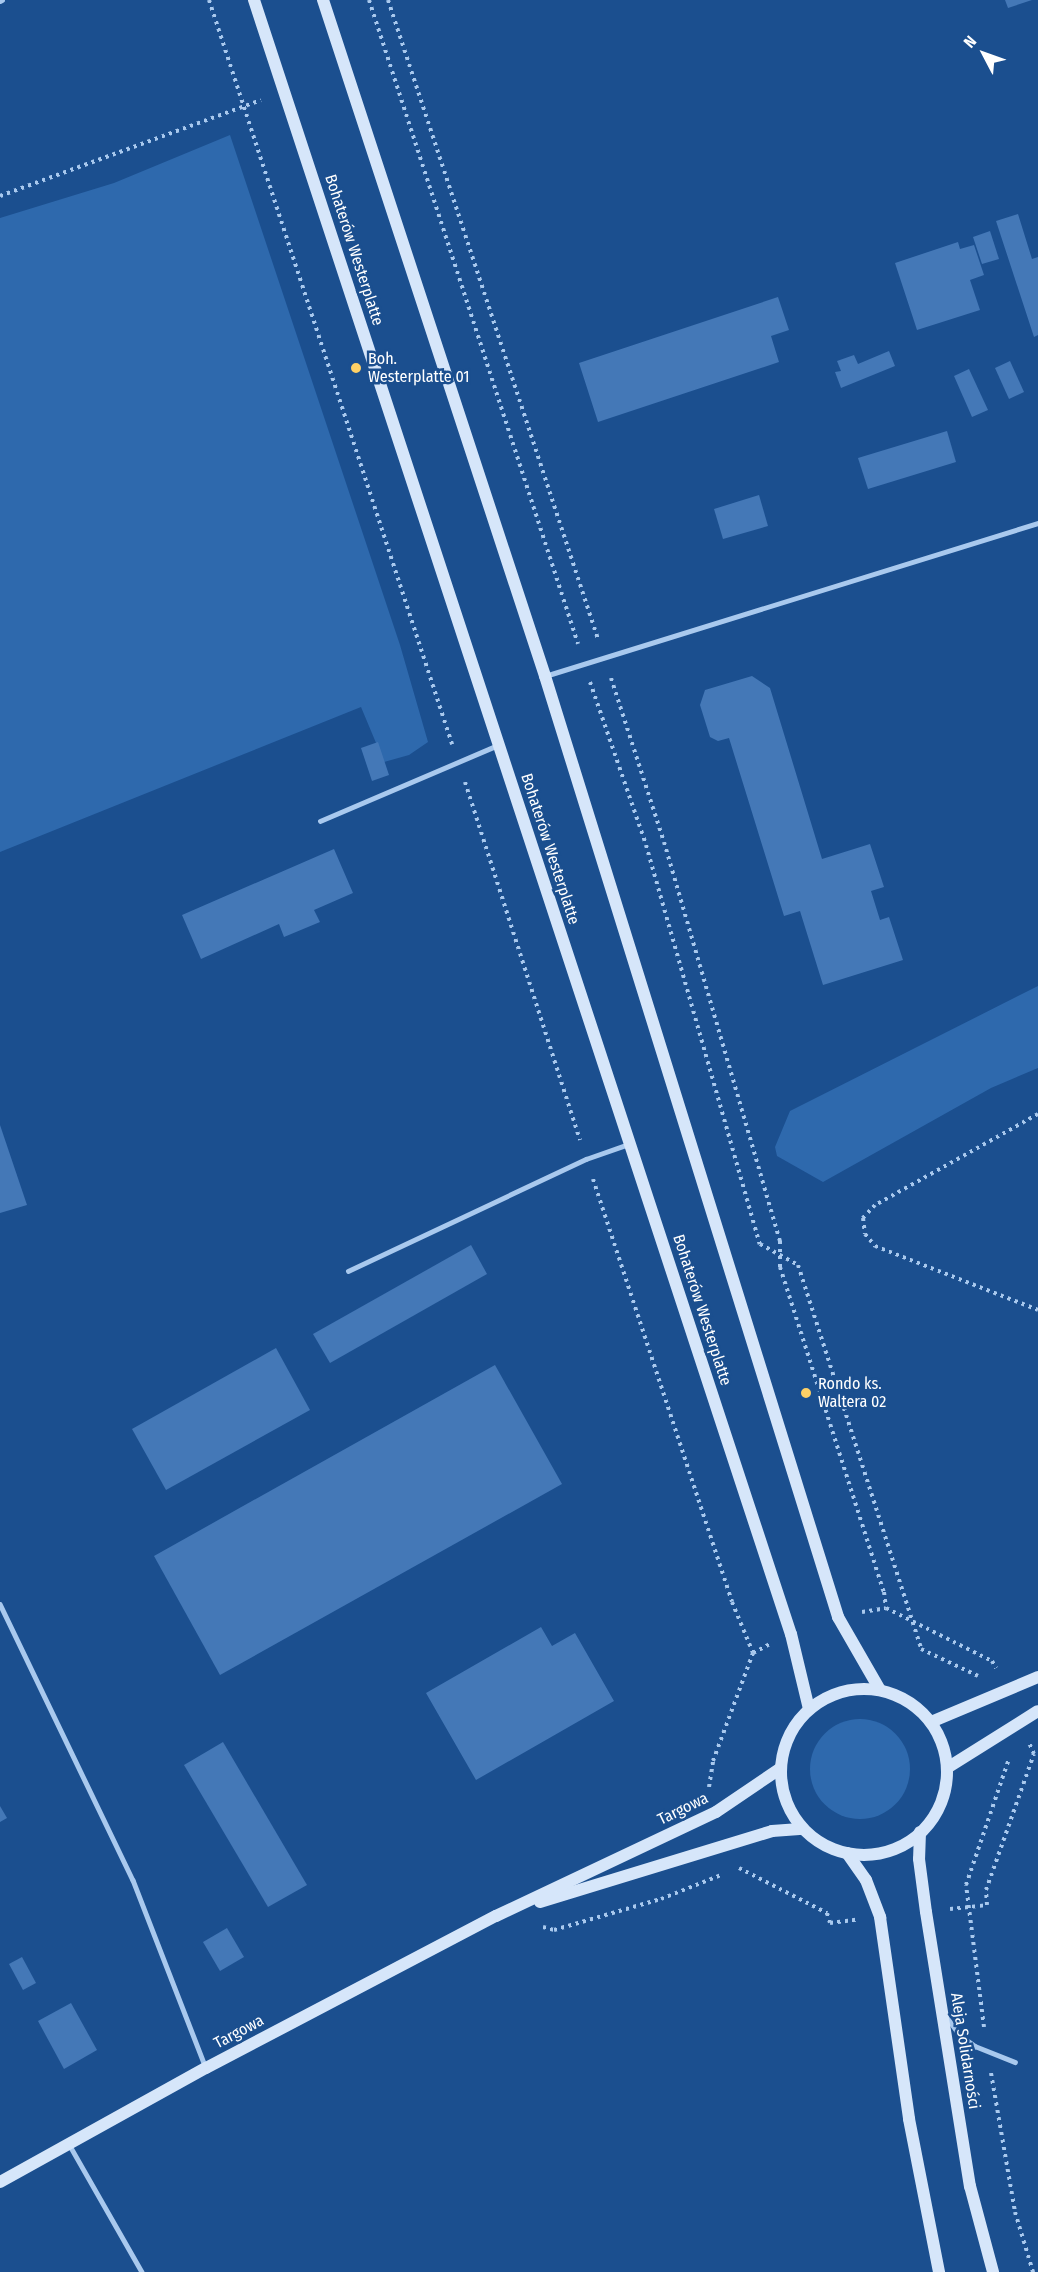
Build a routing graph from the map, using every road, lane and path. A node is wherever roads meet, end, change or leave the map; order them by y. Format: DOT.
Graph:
graph roads {
  1 [pos="209,0"];
  2 [pos="254,0"];
  3 [pos="323,0"];
  4 [pos="369,0"];
  5 [pos="388,0"];
  6 [pos="285,93"];
  7 [pos="244,106"];
  8 [pos="0,196"];
  9 [pos="1038,523"];
  10 [pos="604,657"];
  11 [pos="584,664"];
  12 [pos="545,676"];
  13 [pos="498,745"];
  14 [pos="459,763"];
  15 [pos="320,821"];
  16 [pos="1038,1114"];
  17 [pos="629,1144"];
  18 [pos="586,1159"];
  19 [pos="780,1255"];
  20 [pos="348,1270"];
  21 [pos="1038,1310"];
  22 [pos="0,1604"];
  23 [pos="886,1608"];
  24 [pos="753,1653"];
  25 [pos="1038,1677"];
  26 [pos="880,1690"];
  27 [pos="991,1699"];
  28 [pos="808,1709"];
  29 [pos="1038,1711"];
  30 [pos="931,1722"];
  31 [pos="1004,1730"];
  32 [pos="1034,1754"];
  33 [pos="781,1768"];
  34 [pos="946,1768"];
  35 [pos="803,1829"];
  36 [pos="920,1832"];
  37 [pos="848,1853"];
  38 [pos="987,1905"];
  39 [pos="496,1916"];
  40 [pos="830,1923"];
  41 [pos="941,2009"];
  42 [pos="987,2051"];
  43 [pos="1015,2062"];
  44 [pos="206,2068"];
  45 [pos="69,2144"];
  46 [pos="0,2182"];
  47 [pos="142,2272"];
  48 [pos="939,2272"];
  49 [pos="993,2272"];
  50 [pos="1033,2272"];
  1 -- 7 [label="path"];
  2 -- 6 [label="main road, Bohaterów Westerplatte"];
  3 -- 12 [label="main road"];
  4 -- 11 [label="path"];
  5 -- 10 [label="path"];
  6 -- 7 [label="path"];
  6 -- 13 [label="main road, Bohaterów Westerplatte"];
  7 -- 8 [label="path"];
  7 -- 14 [label="path"];
  9 -- 10 [label="lane"];
  10 -- 11 [label="lane"];
  10 -- 19 [label="path"];
  11 -- 12 [label="lane"];
  11 -- 19 [label="path"];
  12 -- 26 [label="main road"];
  13 -- 14 [label="lane"];
  13 -- 17 [label="main road, Bohaterów Westerplatte"];
  14 -- 15 [label="lane"];
  14 -- 18 [label="path"];
  16 -- 21 [label="path"];
  17 -- 18 [label="lane"];
  17 -- 28 [label="main road, Bohaterów Westerplatte"];
  18 -- 20 [label="lane"];
  18 -- 24 [label="path"];
  19 -- 23 [label="path"];
  19 -- 27 [label="path"];
  22 -- 44 [label="lane"];
  25 -- 27 [label="main road"];
  26 -- 28 [label="main road"];
  26 -- 30 [label="main road"];
  27 -- 30 [label="main road"];
  28 -- 33 [label="main road"];
  29 -- 31 [label="main road"];
  30 -- 34 [label="main road"];
  31 -- 34 [label="main road"];
  31 -- 42 [label="path"];
  32 -- 38 [label="path"];
  33 -- 35 [label="main road"];
  33 -- 39 [label="main road, Targowa"];
  34 -- 36 [label="main road"];
  35 -- 37 [label="main road"];
  35 -- 39 [label="main road, Targowa"];
  36 -- 37 [label="main road"];
  36 -- 41 [label="main road, Aleja Solidarności"];
  37 -- 48 [label="main road"];
  39 -- 40 [label="path"];
  39 -- 44 [label="main road, Targowa"];
  41 -- 42 [label="lane"];
  41 -- 49 [label="main road, Aleja Solidarności"];
  42 -- 43 [label="lane"];
  42 -- 50 [label="path"];
  44 -- 45 [label="main road, Targowa"];
  45 -- 46 [label="main road, Targowa"];
  45 -- 47 [label="lane"];
}
